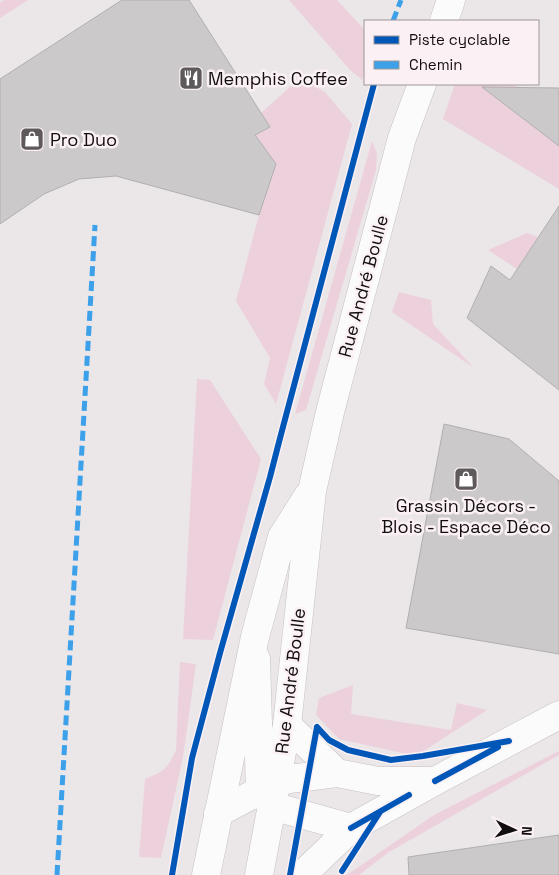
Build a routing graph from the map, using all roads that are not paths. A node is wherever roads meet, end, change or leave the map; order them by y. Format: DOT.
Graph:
graph roads {
  1 [pos="451,0"];
  2 [pos="444,20"];
  3 [pos="422,85"];
  4 [pos="312,491"];
  5 [pos="255,637"];
  6 [pos="559,715"];
  7 [pos="287,725"];
  8 [pos="337,773"];
  9 [pos="435,781"];
  10 [pos="269,793"];
  11 [pos="218,813"];
  12 [pos="351,828"];
  13 [pos="206,875"];
  14 [pos="259,875"];
  15 [pos="302,875"];
  1 -- 2 [label="street"];
  3 -- 4 [label="street, Rue André Boulle"];
  4 -- 5 [label="street, Rue André Boulle"];
  4 -- 7 [label="street, Rue André Boulle"];
  5 -- 10 [label="street, Rue André Boulle"];
  5 -- 11 [label="street, Rue André Boulle"];
  6 -- 9 [label="street"];
  7 -- 8 [label="street"];
  7 -- 10 [label="street, Rue André Boulle"];
  8 -- 9 [label="street"];
  8 -- 10 [label="street"];
  9 -- 12 [label="street"];
  10 -- 11 [label="street"];
  10 -- 12 [label="street"];
  10 -- 14 [label="street, Rue André Boulle"];
  11 -- 13 [label="street, Rue André Boulle"];
  12 -- 15 [label="street"];
}
